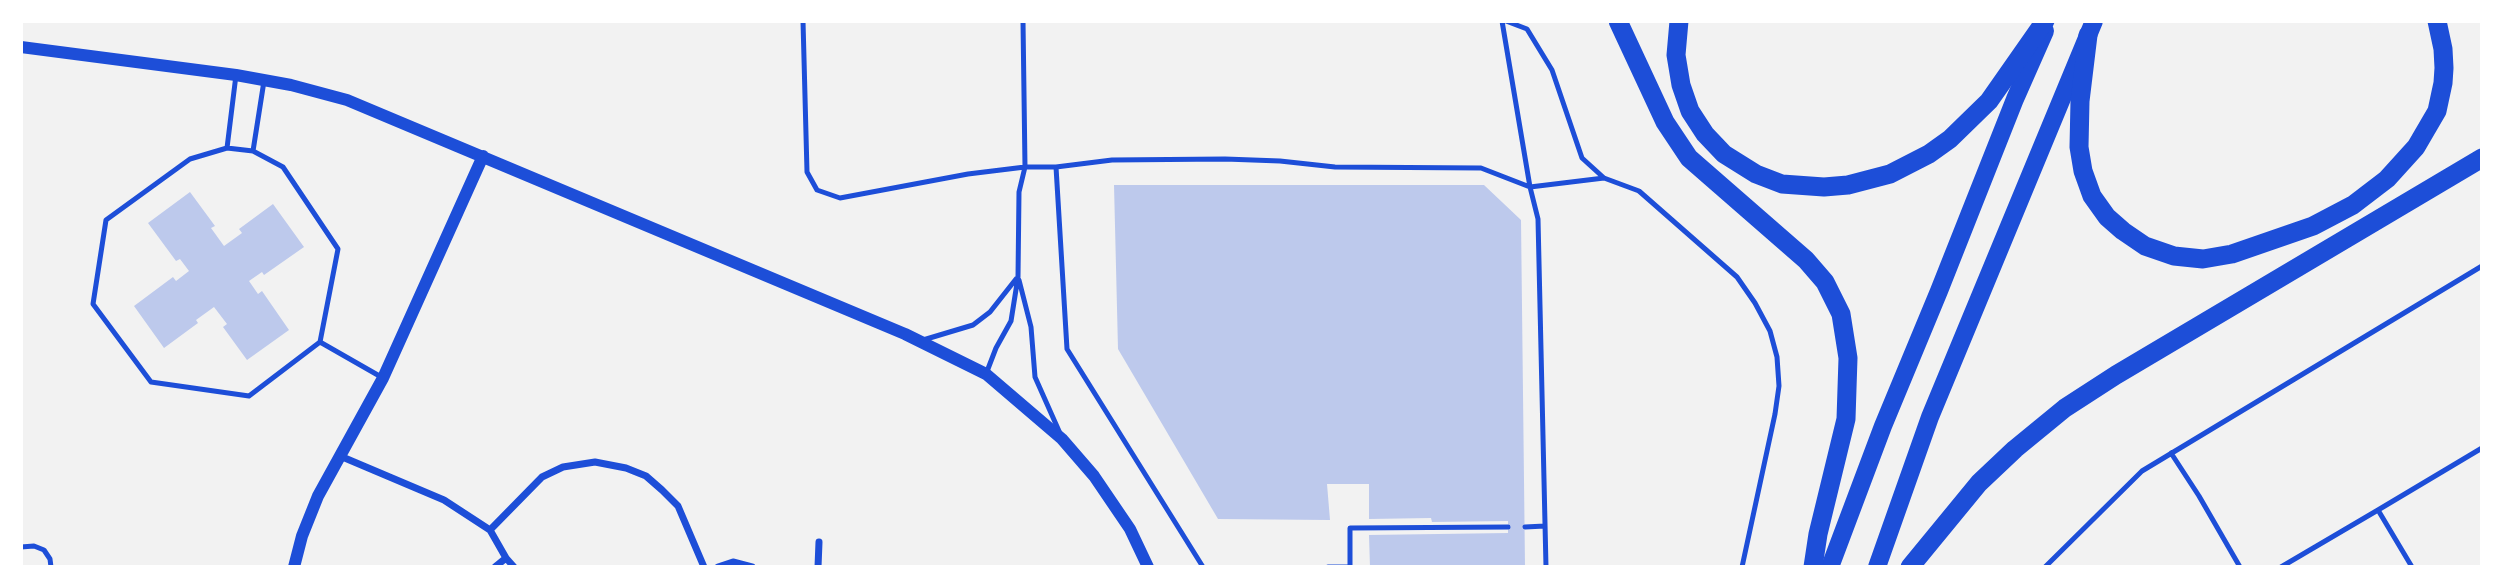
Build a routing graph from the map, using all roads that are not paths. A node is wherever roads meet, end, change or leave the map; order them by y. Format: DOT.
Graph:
graph roads {
  1 [pos="803,21"];
  2 [pos="1023,21"];
  3 [pos="1504,21"];
  4 [pos="1618,21"];
  5 [pos="1679,21"];
  6 [pos="2047,21"];
  7 [pos="2437,21"];
  8 [pos="2091,28"];
  9 [pos="21,47"];
  10 [pos="236,75"];
  11 [pos="264,80"];
  12 [pos="227,148"];
  13 [pos="253,151"];
  14 [pos="483,156"];
  15 [pos="2482,158"];
  16 [pos="1024,167"];
  17 [pos="1056,167"];
  18 [pos="1604,178"];
  19 [pos="1530,187"];
  20 [pos="2482,266"];
  21 [pos="1018,276"];
  22 [pos="919,341"];
  23 [pos="320,342"];
  24 [pos="986,374"];
  25 [pos="383,378"];
  26 [pos="1062,439"];
  27 [pos="2482,448"];
  28 [pos="2171,453"];
  29 [pos="339,456"];
  30 [pos="2378,510"];
  31 [pos="1545,526"];
  32 [pos="1508,527"];
  33 [pos="1525,527"];
  34 [pos="489,530"];
  35 [pos="819,542"];
  36 [pos="21,547"];
  37 [pos="506,558"];
  38 [pos="51,567"];
  39 [pos="294,567"];
  40 [pos="495,567"];
  41 [pos="514,567"];
  42 [pos="704,567"];
  43 [pos="718,567"];
  44 [pos="752,567"];
  45 [pos="818,567"];
  46 [pos="1148,567"];
  47 [pos="1203,567"];
  48 [pos="1328,567"];
  49 [pos="1350,567"];
  50 [pos="1546,567"];
  51 [pos="1742,567"];
  52 [pos="1813,567"];
  53 [pos="1830,567"];
  54 [pos="1877,567"];
  55 [pos="1910,567"];
  56 [pos="2045,567"];
  57 [pos="2240,567"];
  58 [pos="2281,567"];
  59 [pos="2412,567"];
  1 -- 16 [label="lane"];
  2 -- 16 [label="lane"];
  3 -- 18 [label="lane"];
  3 -- 19 [label="lane"];
  4 -- 52 [label="highway"];
  5 -- 6 [label="highway"];
  6 -- 53 [label="highway"];
  7 -- 8 [label="highway"];
  8 -- 54 [label="highway"];
  9 -- 10 [label="street"];
  10 -- 11 [label="street"];
  10 -- 12 [label="lane"];
  11 -- 13 [label="lane"];
  11 -- 14 [label="street"];
  12 -- 13 [label="lane"];
  12 -- 23 [label="lane"];
  13 -- 23 [label="lane"];
  14 -- 22 [label="street"];
  14 -- 25 [label="street"];
  15 -- 55 [label="highway"];
  16 -- 17 [label="lane"];
  16 -- 21 [label="lane"];
  17 -- 19 [label="lane"];
  17 -- 47 [label="lane"];
  18 -- 19 [label="lane"];
  18 -- 51 [label="lane"];
  19 -- 31 [label="lane"];
  20 -- 28 [label="lane"];
  21 -- 22 [label="lane"];
  21 -- 24 [label="lane"];
  21 -- 26 [label="lane"];
  22 -- 24 [label="street"];
  23 -- 25 [label="lane"];
  24 -- 26 [label="street"];
  25 -- 29 [label="street"];
  26 -- 46 [label="street"];
  27 -- 30 [label="lane"];
  28 -- 56 [label="lane"];
  28 -- 57 [label="lane"];
  29 -- 34 [label="street"];
  29 -- 39 [label="street"];
  30 -- 58 [label="lane"];
  30 -- 59 [label="lane"];
  31 -- 33 [label="lane"];
  31 -- 50 [label="lane"];
  32 -- 49 [label="lane"];
  34 -- 37 [label="street"];
  34 -- 42 [label="street"];
  35 -- 45 [label="street"];
  36 -- 38 [label="lane"];
  37 -- 40 [label="street"];
  37 -- 41 [label="street"];
  43 -- 44 [label="street"];
  48 -- 49 [label="lane"];
}
